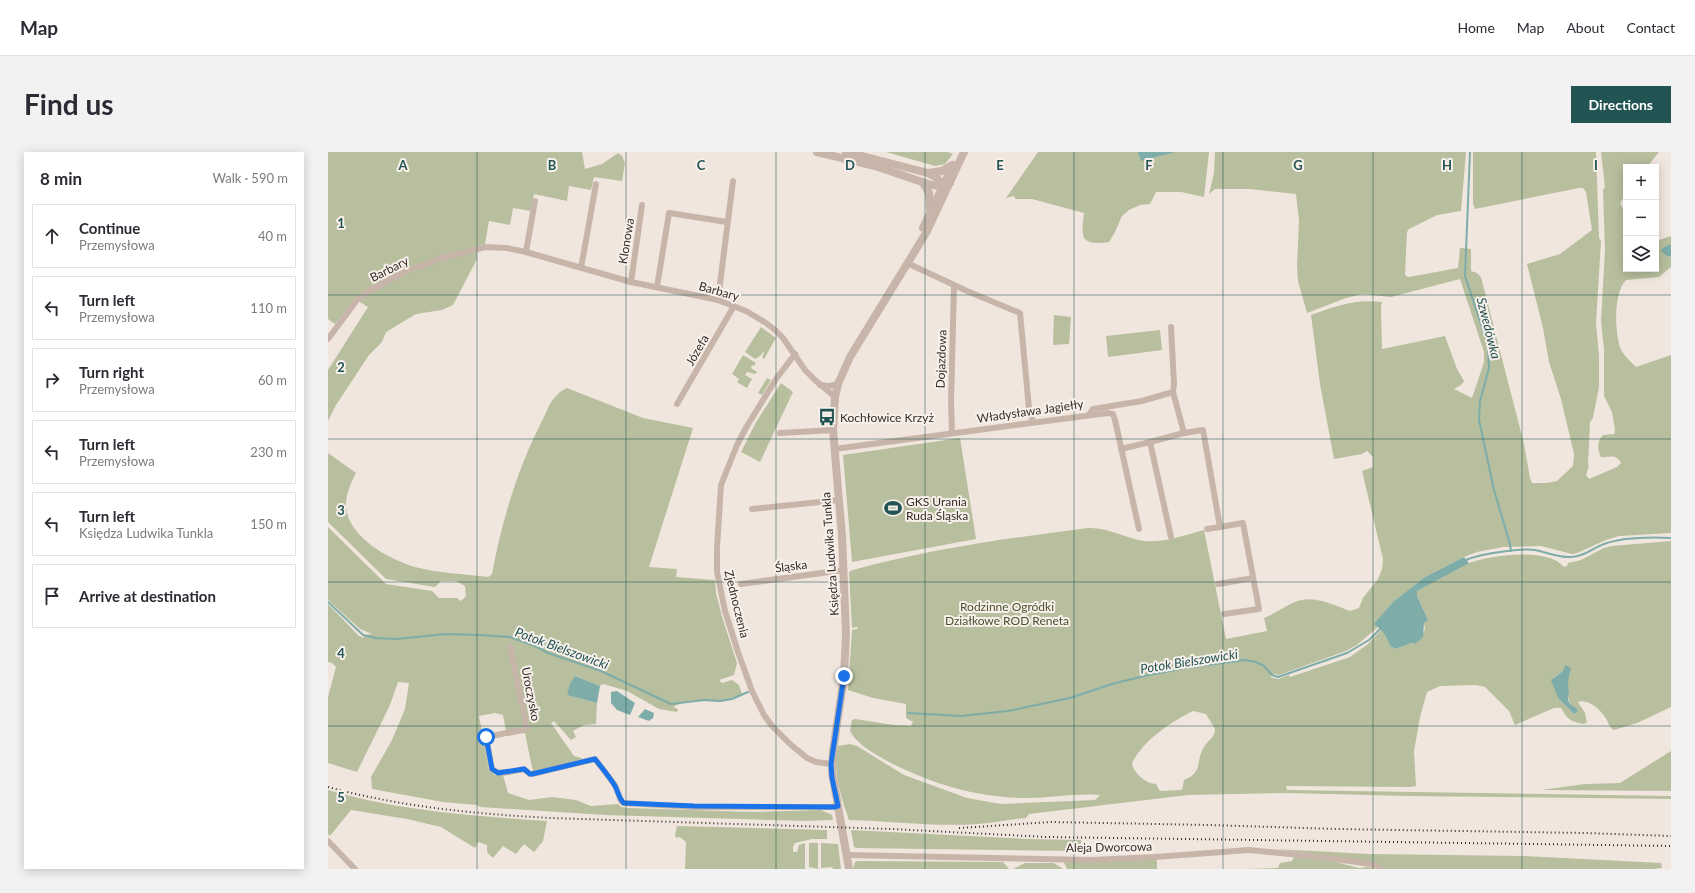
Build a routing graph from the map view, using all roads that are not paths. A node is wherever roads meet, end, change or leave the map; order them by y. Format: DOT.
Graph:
graph roads {
  1 [pos="817,152"];
  2 [pos="846,152"];
  3 [pos="960,152"];
  4 [pos="964,152"];
  5 [pos="954,163"];
  6 [pos="928,173"];
  7 [pos="733,181"];
  8 [pos="923,183"];
  9 [pos="596,184"];
  10 [pos="946,184"];
  11 [pos="535,201"];
  12 [pos="642,204"];
  13 [pos="930,210"];
  14 [pos="727,222"];
  15 [pos="526,252"];
  16 [pos="909,259"];
  17 [pos="581,268"];
  18 [pos="631,282"];
  19 [pos="954,286"];
  20 [pos="657,287"];
  21 [pos="718,300"];
  22 [pos="734,306"];
  23 [pos="1171,327"];
  24 [pos="328,339"];
  25 [pos="795,354"];
  26 [pos="838,384"];
  27 [pos="820,385"];
  28 [pos="1173,392"];
  29 [pos="836,397"];
  30 [pos="677,404"];
  31 [pos="1089,415"];
  32 [pos="1034,422"];
  33 [pos="833,430"];
  34 [pos="780,433"];
  35 [pos="952,433"];
  36 [pos="1184,433"];
  37 [pos="1150,442"];
  38 [pos="834,449"];
  39 [pos="1121,449"];
  40 [pos="839,500"];
  41 [pos="752,509"];
  42 [pos="1220,527"];
  43 [pos="1139,529"];
  44 [pos="1207,529"];
  45 [pos="1171,537"];
  46 [pos="844,570"];
  47 [pos="1253,578"];
  48 [pos="741,584"];
  49 [pos="1218,584"];
  50 [pos="1224,614"];
  51 [pos="510,646"];
  52 [pos="831,764"];
  53 [pos="838,806"];
  54 [pos="328,841"];
  55 [pos="847,855"];
  56 [pos="355,869"];
  57 [pos="849,869"];
  58 [pos="1381,869"];
  1 -- 8 [label="street"];
  2 -- 6 [label="street"];
  3 -- 5 [label="street, Księdza Ludwika Tunkla"];
  4 -- 10 [label="street, Księdza Ludwika Tunkla"];
  5 -- 6 [label="street"];
  5 -- 10 [label="street, Księdza Ludwika Tunkla"];
  6 -- 10 [label="street"];
  7 -- 14 [label="street"];
  8 -- 10 [label="street"];
  8 -- 13 [label="street"];
  9 -- 17 [label="street"];
  10 -- 13 [label="street, Księdza Ludwika Tunkla"];
  10 -- 16 [label="street, Księdza Ludwika Tunkla"];
  11 -- 15 [label="street"];
  12 -- 18 [label="street, Klonowa"];
  13 -- 16 [label="street, Księdza Ludwika Tunkla"];
  14 -- 20 [label="street"];
  14 -- 21 [label="street"];
  15 -- 17 [label="street, Barbary"];
  15 -- 24 [label="street, Barbary"];
  16 -- 19 [label="street"];
  16 -- 26 [label="street, Księdza Ludwika Tunkla"];
  17 -- 18 [label="street, Barbary"];
  18 -- 20 [label="street, Barbary"];
  19 -- 32 [label="street"];
  19 -- 35 [label="street, Dojazdowa"];
  20 -- 21 [label="street, Barbary"];
  21 -- 22 [label="street, Barbary"];
  22 -- 25 [label="street, Barbary"];
  22 -- 30 [label="street, Józefa"];
  23 -- 28 [label="street"];
  25 -- 27 [label="street, Barbary"];
  25 -- 52 [label="street, Zjednoczenia"];
  26 -- 27 [label="street"];
  26 -- 29 [label="street, Księdza Ludwika Tunkla"];
  27 -- 29 [label="street, Barbary"];
  28 -- 31 [label="street"];
  28 -- 36 [label="street"];
  29 -- 33 [label="street, Księdza Ludwika Tunkla"];
  31 -- 32 [label="street, Władysława Jagiełły"];
  31 -- 39 [label="street, Władysława Jagiełły"];
  32 -- 35 [label="street, Władysława Jagiełły"];
  33 -- 34 [label="street"];
  33 -- 38 [label="street, Księdza Ludwika Tunkla"];
  35 -- 38 [label="street, Władysława Jagiełły"];
  36 -- 37 [label="street"];
  36 -- 42 [label="street"];
  37 -- 39 [label="street"];
  37 -- 45 [label="street"];
  38 -- 40 [label="street, Księdza Ludwika Tunkla"];
  39 -- 43 [label="street, Władysława Jagiełły"];
  40 -- 41 [label="street"];
  40 -- 46 [label="street, Księdza Ludwika Tunkla"];
  42 -- 44 [label="street"];
  42 -- 47 [label="street"];
  46 -- 48 [label="street, Śląska"];
  46 -- 52 [label="street, Księdza Ludwika Tunkla"];
  47 -- 49 [label="street"];
  47 -- 50 [label="street"];
  51 -- 53 [label="street, Uroczysko"];
  52 -- 53 [label="street, Księdza Ludwika Tunkla"];
  53 -- 55 [label="street, Księdza Ludwika Tunkla"];
  54 -- 56 [label="street"];
  55 -- 57 [label="street, Księdza Ludwika Tunkla"];
  55 -- 58 [label="street, Aleja Dworcowa"];
}
